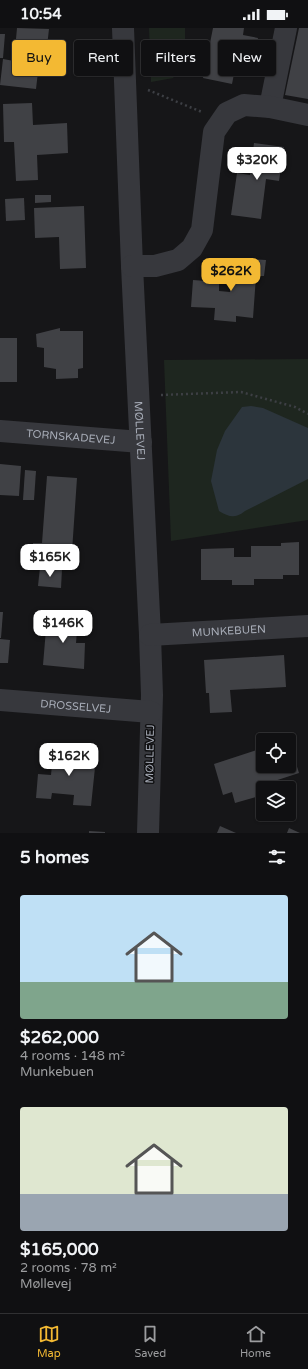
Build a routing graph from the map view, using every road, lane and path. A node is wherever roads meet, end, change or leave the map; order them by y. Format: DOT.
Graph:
graph roads {
  1 [pos="123,28"];
  2 [pos="286,28"];
  3 [pos="148,90"];
  4 [pos="270,107"];
  5 [pos="308,115"];
  6 [pos="222,120"];
  7 [pos="132,266"];
  8 [pos="161,395"];
  9 [pos="308,414"];
  10 [pos="0,431"];
  11 [pos="141,442"];
  12 [pos="308,626"];
  13 [pos="150,635"];
  14 [pos="0,700"];
  15 [pos="151,712"];
  16 [pos="148,833"];
  1 -- 7 [label="street, MØLLEVEJ"];
  2 -- 4 [label="street"];
  3 -- 6 [label="path"];
  4 -- 5 [label="street"];
  4 -- 6 [label="street"];
  6 -- 7 [label="street"];
  7 -- 11 [label="street, MØLLEVEJ"];
  8 -- 9 [label="path"];
  10 -- 11 [label="street, TORNSKADEVEJ"];
  11 -- 13 [label="street, MØLLEVEJ"];
  12 -- 13 [label="street, MUNKEBUEN"];
  13 -- 15 [label="street, MØLLEVEJ"];
  14 -- 15 [label="street, DROSSELVEJ"];
  15 -- 16 [label="street, MØLLEVEJ"];
}
